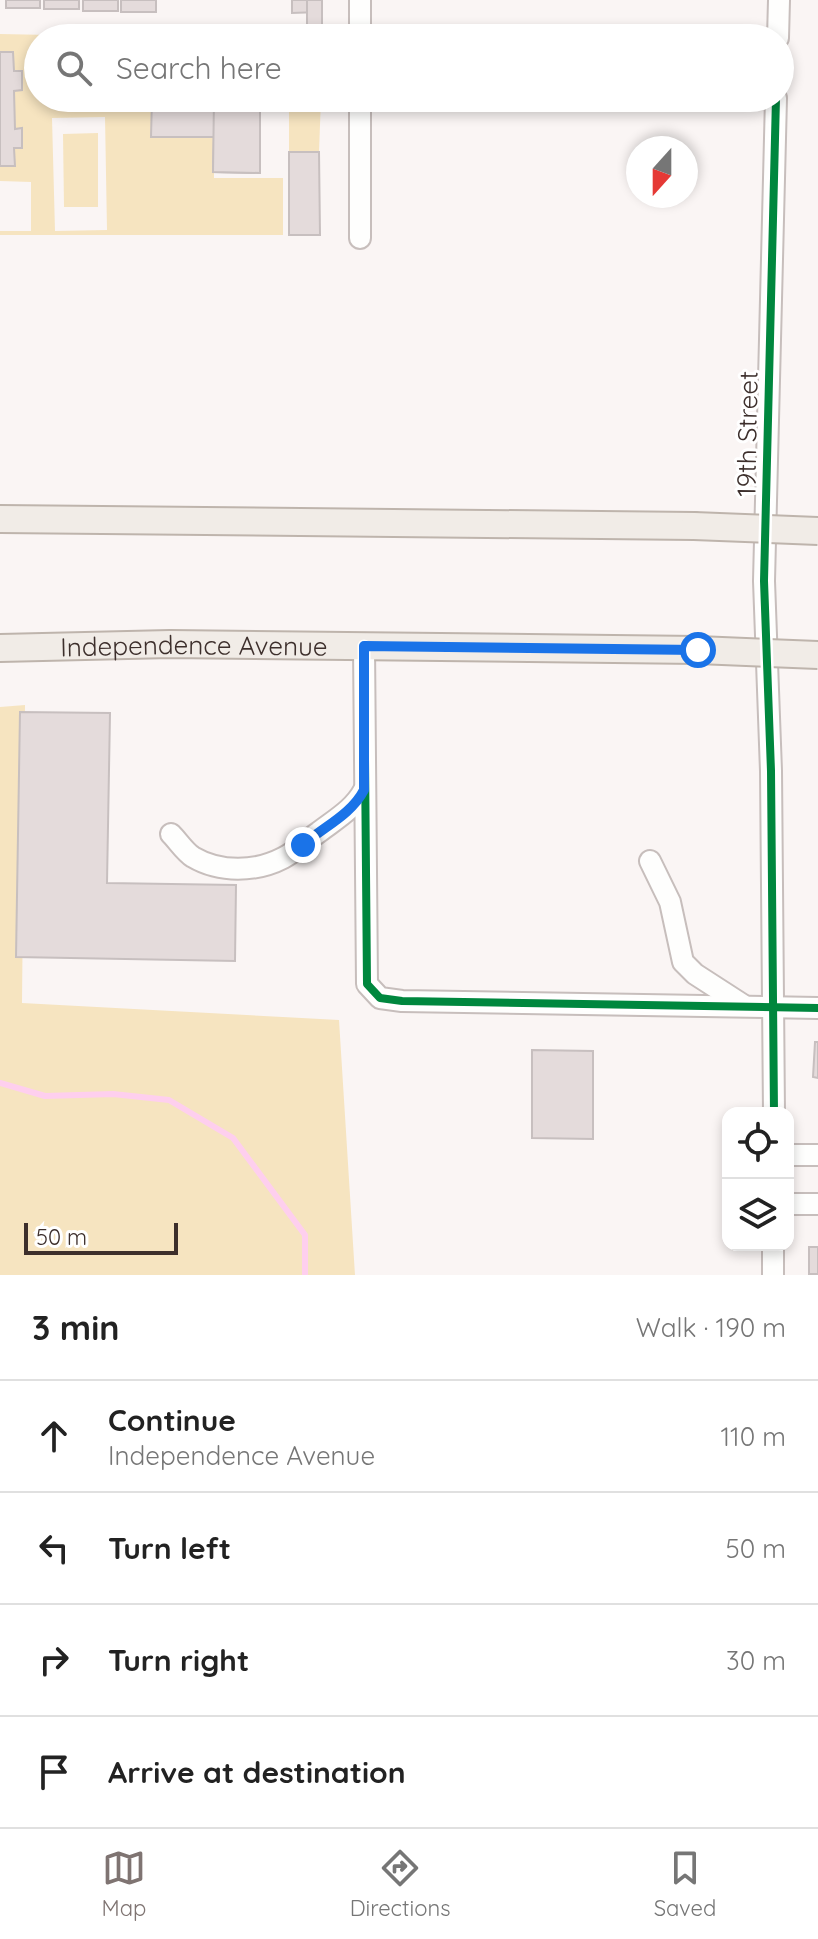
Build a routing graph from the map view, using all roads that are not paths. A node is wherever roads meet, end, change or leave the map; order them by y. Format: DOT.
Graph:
graph roads {
  1 [pos="360,0"];
  2 [pos="779,0"];
  3 [pos="360,24"];
  4 [pos="778,24"];
  5 [pos="360,112"];
  6 [pos="776,112"];
  7 [pos="360,238"];
  8 [pos="0,519"];
  9 [pos="818,531"];
  10 [pos="364,646"];
  11 [pos="0,648"];
  12 [pos="818,655"];
  13 [pos="364,790"];
  14 [pos="171,834"];
  15 [pos="650,861"];
  16 [pos="743,1005"];
  17 [pos="774,1005"];
  18 [pos="818,1008"];
  19 [pos="774,1107"];
  20 [pos="794,1155"];
  21 [pos="818,1155"];
  22 [pos="794,1204"];
  23 [pos="818,1204"];
  24 [pos="773,1251"];
  25 [pos="773,1275"];
  1 -- 3 [label="street"];
  2 -- 4 [label="street"];
  5 -- 7 [label="street"];
  6 -- 17 [label="street, 19th Street"];
  8 -- 9 [label="main road, bridge"];
  10 -- 11 [label="main road, Independence Avenue"];
  10 -- 12 [label="main road, Independence Avenue, bridge"];
  10 -- 13 [label="street"];
  13 -- 14 [label="street"];
  13 -- 16 [label="street"];
  15 -- 16 [label="street"];
  16 -- 17 [label="street"];
  17 -- 18 [label="street"];
  17 -- 19 [label="street, 19th Street"];
  20 -- 21 [label="street"];
  22 -- 23 [label="street"];
  24 -- 25 [label="street"];
}
